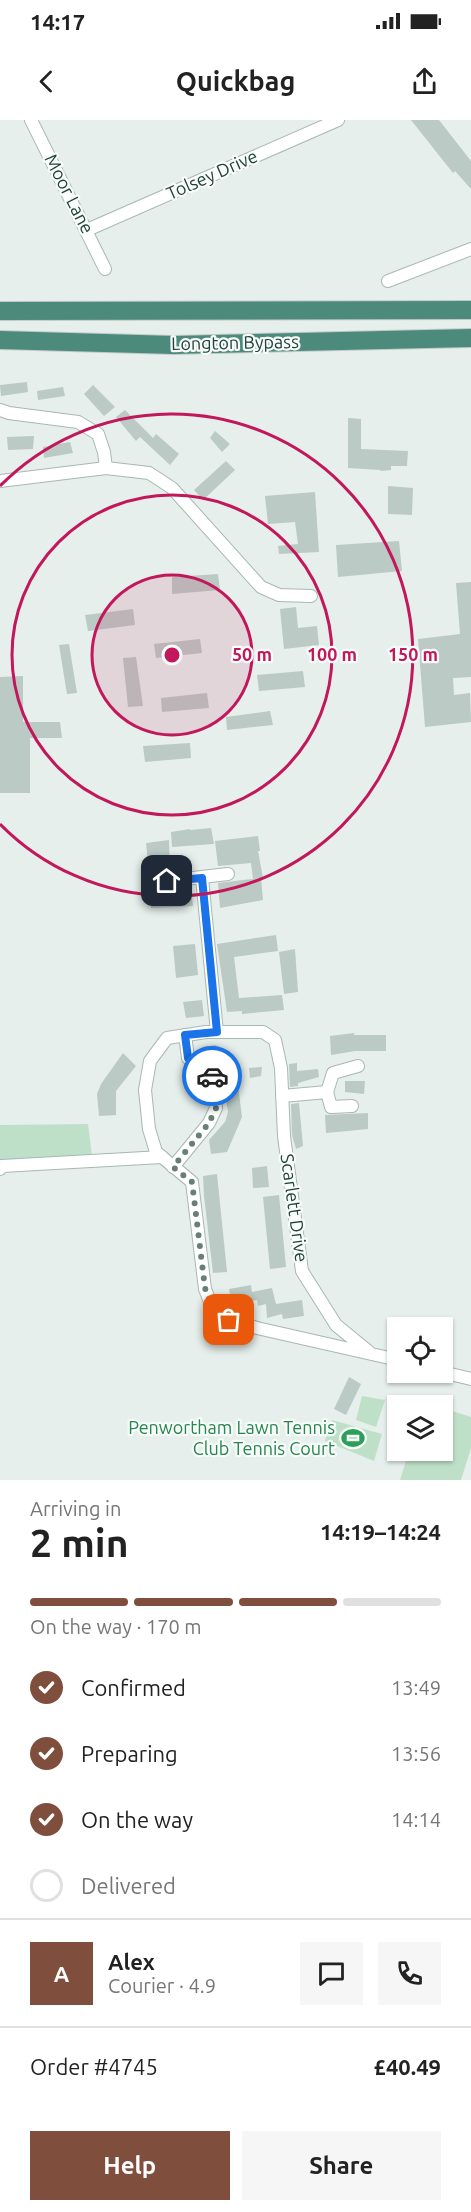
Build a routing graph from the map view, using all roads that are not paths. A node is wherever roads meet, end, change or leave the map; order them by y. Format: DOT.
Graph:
graph roads {
  1 [pos="31,120"];
  2 [pos="338,120"];
  3 [pos="87,230"];
  4 [pos="471,249"];
  5 [pos="105,269"];
  6 [pos="388,281"];
  7 [pos="471,310"];
  8 [pos="0,311"];
  9 [pos="471,338"];
  10 [pos="0,340"];
  11 [pos="0,410"];
  12 [pos="106,468"];
  13 [pos="0,481"];
  14 [pos="311,596"];
  15 [pos="228,874"];
  16 [pos="202,878"];
  17 [pos="167,881"];
  18 [pos="217,1032"];
  19 [pos="185,1035"];
  20 [pos="358,1066"];
  21 [pos="327,1092"];
  22 [pos="282,1096"];
  23 [pos="352,1106"];
  24 [pos="162,1157"];
  25 [pos="173,1167"];
  26 [pos="0,1168"];
  27 [pos="369,1352"];
  28 [pos="387,1357"];
  29 [pos="453,1375"];
  30 [pos="471,1379"];
  1 -- 3 [label="street, Moor Lane"];
  2 -- 3 [label="street, Tolsey Drive"];
  3 -- 5 [label="street, Moor Lane"];
  4 -- 6 [label="street"];
  7 -- 8 [label="highway, Longton Bypass"];
  9 -- 10 [label="highway, Longton Bypass"];
  11 -- 12 [label="street"];
  12 -- 13 [label="street"];
  12 -- 14 [label="street"];
  15 -- 16 [label="street"];
  16 -- 17 [label="street"];
  16 -- 18 [label="street"];
  18 -- 19 [label="street"];
  18 -- 22 [label="street, Scarlett Drive"];
  19 -- 24 [label="street"];
  19 -- 25 [label="street"];
  20 -- 21 [label="street"];
  21 -- 22 [label="street"];
  21 -- 23 [label="street"];
  22 -- 27 [label="street, Scarlett Drive"];
  24 -- 25 [label="street"];
  24 -- 26 [label="street"];
  25 -- 27 [label="street"];
  27 -- 28 [label="street"];
  29 -- 30 [label="street"];
}
